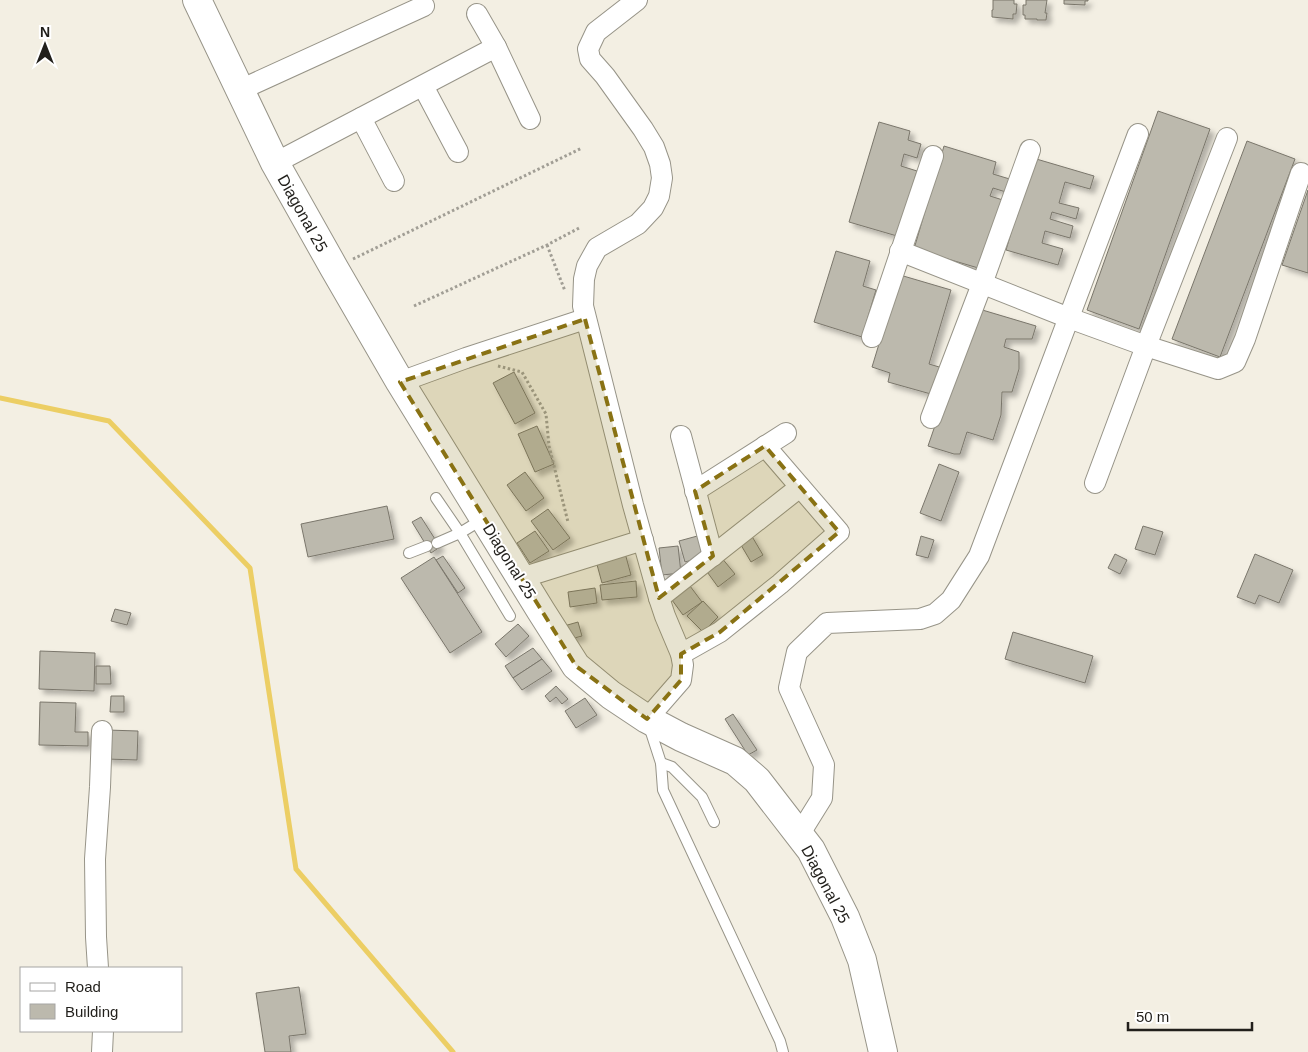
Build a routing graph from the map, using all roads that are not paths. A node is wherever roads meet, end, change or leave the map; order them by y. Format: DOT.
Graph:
graph roads {
  1 [pos="197,0"];
  2 [pos="637,0"];
  3 [pos="424,6"];
  4 [pos="477,14"];
  5 [pos="496,47"];
  6 [pos="423,86"];
  7 [pos="240,90"];
  8 [pos="361,118"];
  9 [pos="530,119"];
  10 [pos="1138,134"];
  11 [pos="1227,138"];
  12 [pos="1030,150"];
  13 [pos="458,152"];
  14 [pos="933,156"];
  15 [pos="275,163"];
  16 [pos="1301,173"];
  17 [pos="394,181"];
  18 [pos="900,251"];
  19 [pos="982,284"];
  20 [pos="1068,318"];
  21 [pos="581,321"];
  22 [pos="872,337"];
  23 [pos="1146,346"];
  24 [pos="400,382"];
  25 [pos="931,418"];
  26 [pos="786,433"];
  27 [pos="681,436"];
  28 [pos="765,446"];
  29 [pos="1095,483"];
  30 [pos="800,487"];
  31 [pos="695,491"];
  32 [pos="436,498"];
  33 [pos="484,518"];
  34 [pos="460,533"];
  35 [pos="643,540"];
  36 [pos="409,553"];
  37 [pos="713,556"];
  38 [pos="521,578"];
  39 [pos="660,598"];
  40 [pos="510,616"];
  41 [pos="681,654"];
  42 [pos="647,719"];
  43 [pos="102,730"];
  44 [pos="661,763"];
  45 [pos="714,822"];
  46 [pos="799,835"];
  47 [pos="98,967"];
  48 [pos="103,1032"];
  49 [pos="102,1052"];
  50 [pos="783,1052"];
  51 [pos="884,1052"];
  1 -- 7 [label="street, Diagonal 25"];
  2 -- 21 [label="street"];
  3 -- 7 [label="street"];
  4 -- 5 [label="street"];
  5 -- 6 [label="street"];
  5 -- 9 [label="street"];
  6 -- 8 [label="street"];
  6 -- 13 [label="street"];
  7 -- 15 [label="street, Diagonal 25"];
  8 -- 15 [label="street"];
  8 -- 17 [label="street"];
  10 -- 20 [label="street"];
  11 -- 23 [label="street"];
  12 -- 19 [label="street"];
  14 -- 18 [label="street"];
  15 -- 24 [label="street, Diagonal 25"];
  16 -- 23 [label="street"];
  18 -- 19 [label="street"];
  18 -- 22 [label="street"];
  19 -- 20 [label="street"];
  19 -- 25 [label="street"];
  20 -- 23 [label="street"];
  20 -- 46 [label="street"];
  21 -- 24 [label="street"];
  21 -- 35 [label="street"];
  23 -- 29 [label="street"];
  24 -- 33 [label="street, Diagonal 25"];
  26 -- 28 [label="street"];
  27 -- 31 [label="street"];
  28 -- 30 [label="street"];
  28 -- 31 [label="street"];
  30 -- 37 [label="street"];
  30 -- 41 [label="street"];
  31 -- 37 [label="street"];
  32 -- 34 [label="lane"];
  33 -- 34 [label="lane"];
  33 -- 38 [label="street, Diagonal 25"];
  34 -- 36 [label="lane"];
  34 -- 40 [label="lane"];
  35 -- 38 [label="street"];
  35 -- 39 [label="street"];
  37 -- 39 [label="street"];
  38 -- 42 [label="street, Diagonal 25"];
  39 -- 41 [label="street"];
  41 -- 42 [label="street"];
  42 -- 44 [label="lane"];
  42 -- 46 [label="street, Diagonal 25"];
  43 -- 47 [label="street"];
  44 -- 45 [label="lane"];
  44 -- 50 [label="lane"];
  46 -- 51 [label="street, Diagonal 25"];
  48 -- 49 [label="street"];
}
